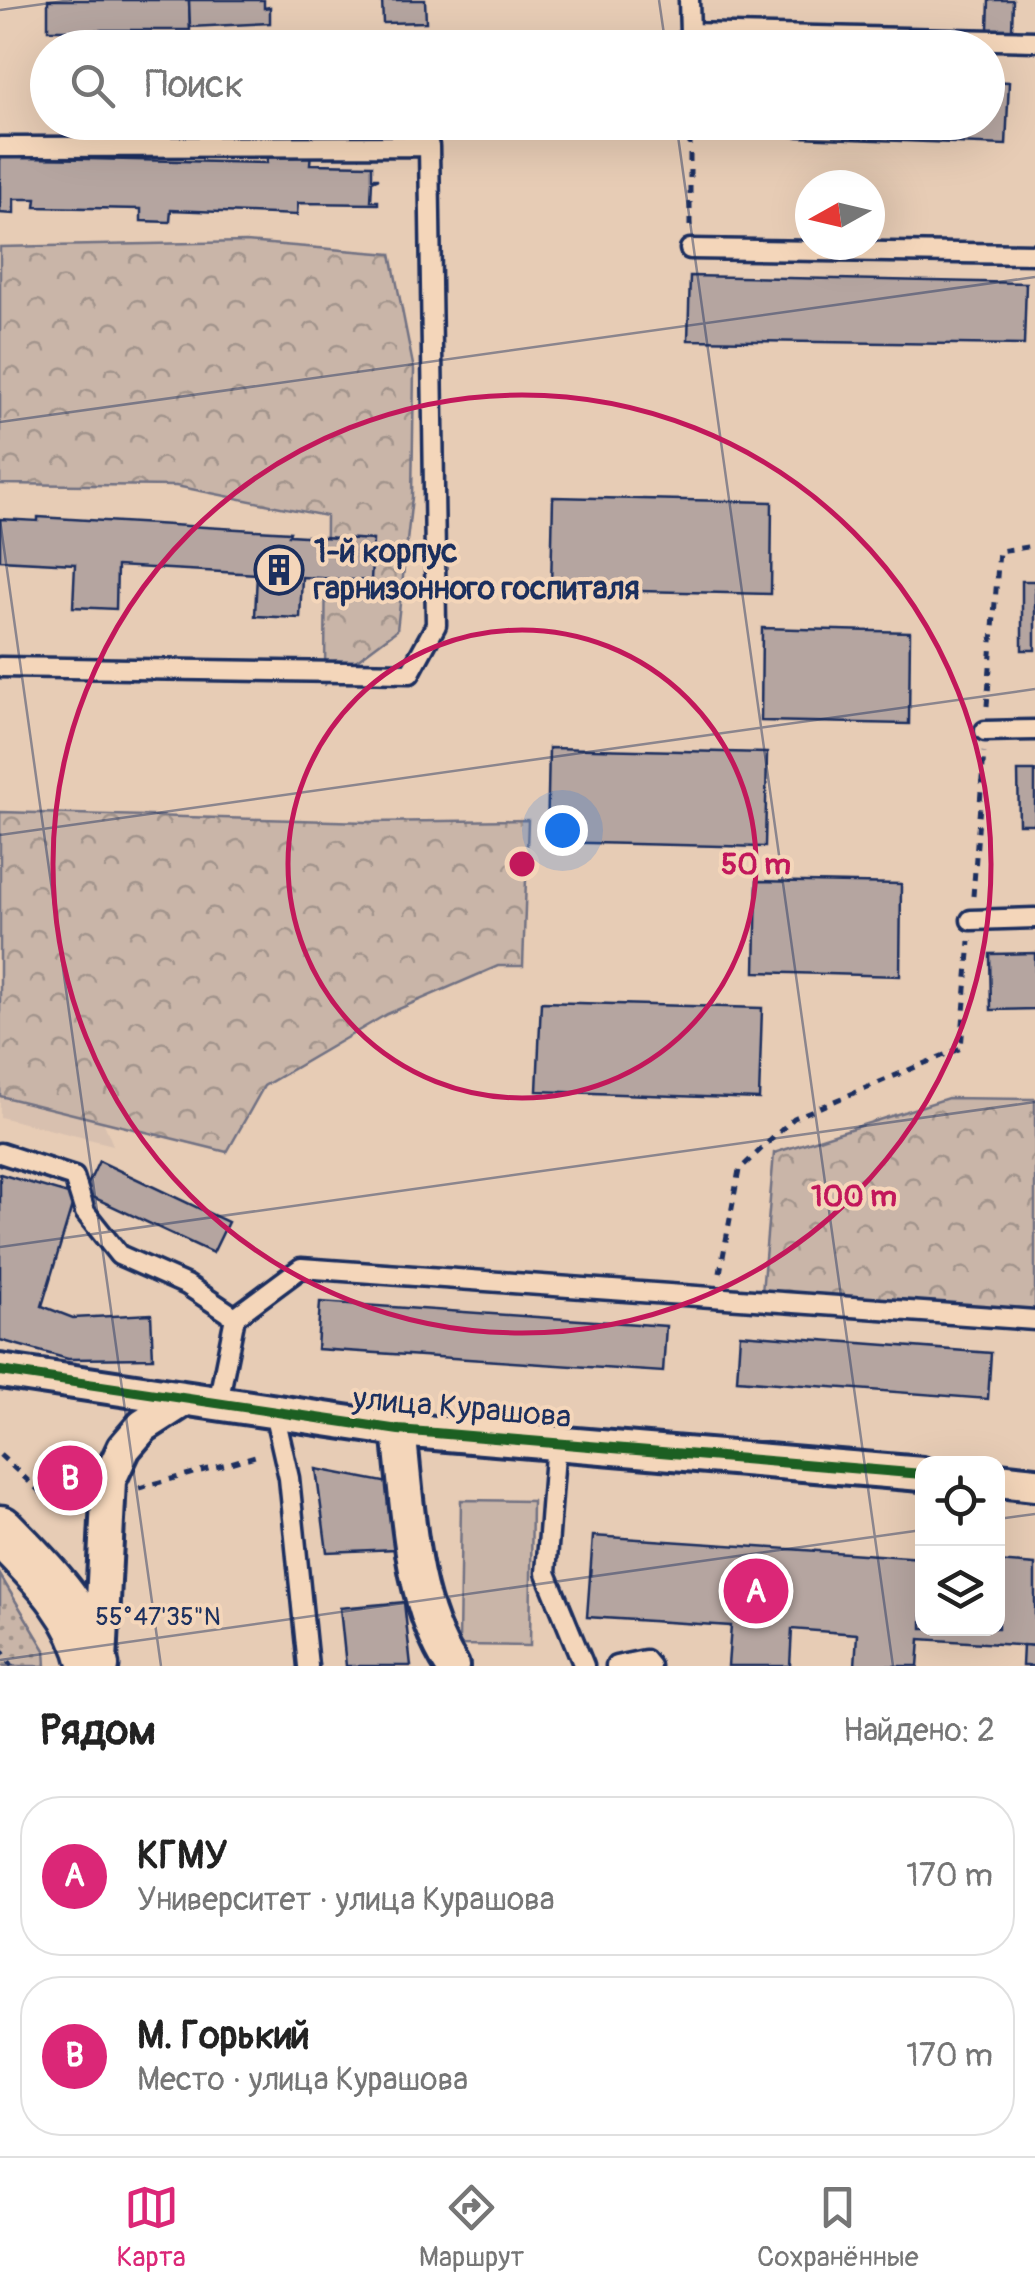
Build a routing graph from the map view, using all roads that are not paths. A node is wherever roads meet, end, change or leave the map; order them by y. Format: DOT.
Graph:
graph roads {
  1 [pos="690,0"];
  2 [pos="690,30"];
  3 [pos="1005,40"];
  4 [pos="1035,41"];
  5 [pos="0,147"];
  6 [pos="690,249"];
  7 [pos="1035,254"];
  8 [pos="0,666"];
  9 [pos="1035,730"];
  10 [pos="985,731"];
  11 [pos="1035,918"];
  12 [pos="972,920"];
  13 [pos="0,1153"];
  14 [pos="235,1317"];
  15 [pos="1035,1320"];
  16 [pos="0,1371"];
  17 [pos="185,1399"];
  18 [pos="218,1403"];
  19 [pos="274,1412"];
  20 [pos="399,1430"];
  21 [pos="556,1442"];
  22 [pos="915,1473"];
  23 [pos="1005,1481"];
  24 [pos="1035,1484"];
  25 [pos="0,1530"];
  26 [pos="97,1666"];
  27 [pos="308,1666"];
  28 [pos="452,1666"];
  29 [pos="584,1666"];
  30 [pos="616,1666"];
  31 [pos="650,1666"];
  1 -- 2 [label="lane"];
  3 -- 4 [label="lane"];
  5 -- 8 [label="lane"];
  6 -- 7 [label="lane"];
  9 -- 10 [label="lane"];
  11 -- 12 [label="lane"];
  13 -- 14 [label="lane"];
  14 -- 15 [label="lane"];
  14 -- 18 [label="lane"];
  16 -- 17 [label="street, улица Курашова"];
  17 -- 18 [label="street, улица Курашова"];
  17 -- 26 [label="street"];
  18 -- 19 [label="street, улица Курашова"];
  19 -- 20 [label="street, улица Курашова"];
  19 -- 27 [label="lane"];
  20 -- 21 [label="street, улица Курашова"];
  20 -- 28 [label="street"];
  21 -- 22 [label="street, улица Курашова"];
  21 -- 29 [label="lane"];
  23 -- 24 [label="street"];
  25 -- 26 [label="main road"];
  30 -- 31 [label="lane"];
}
